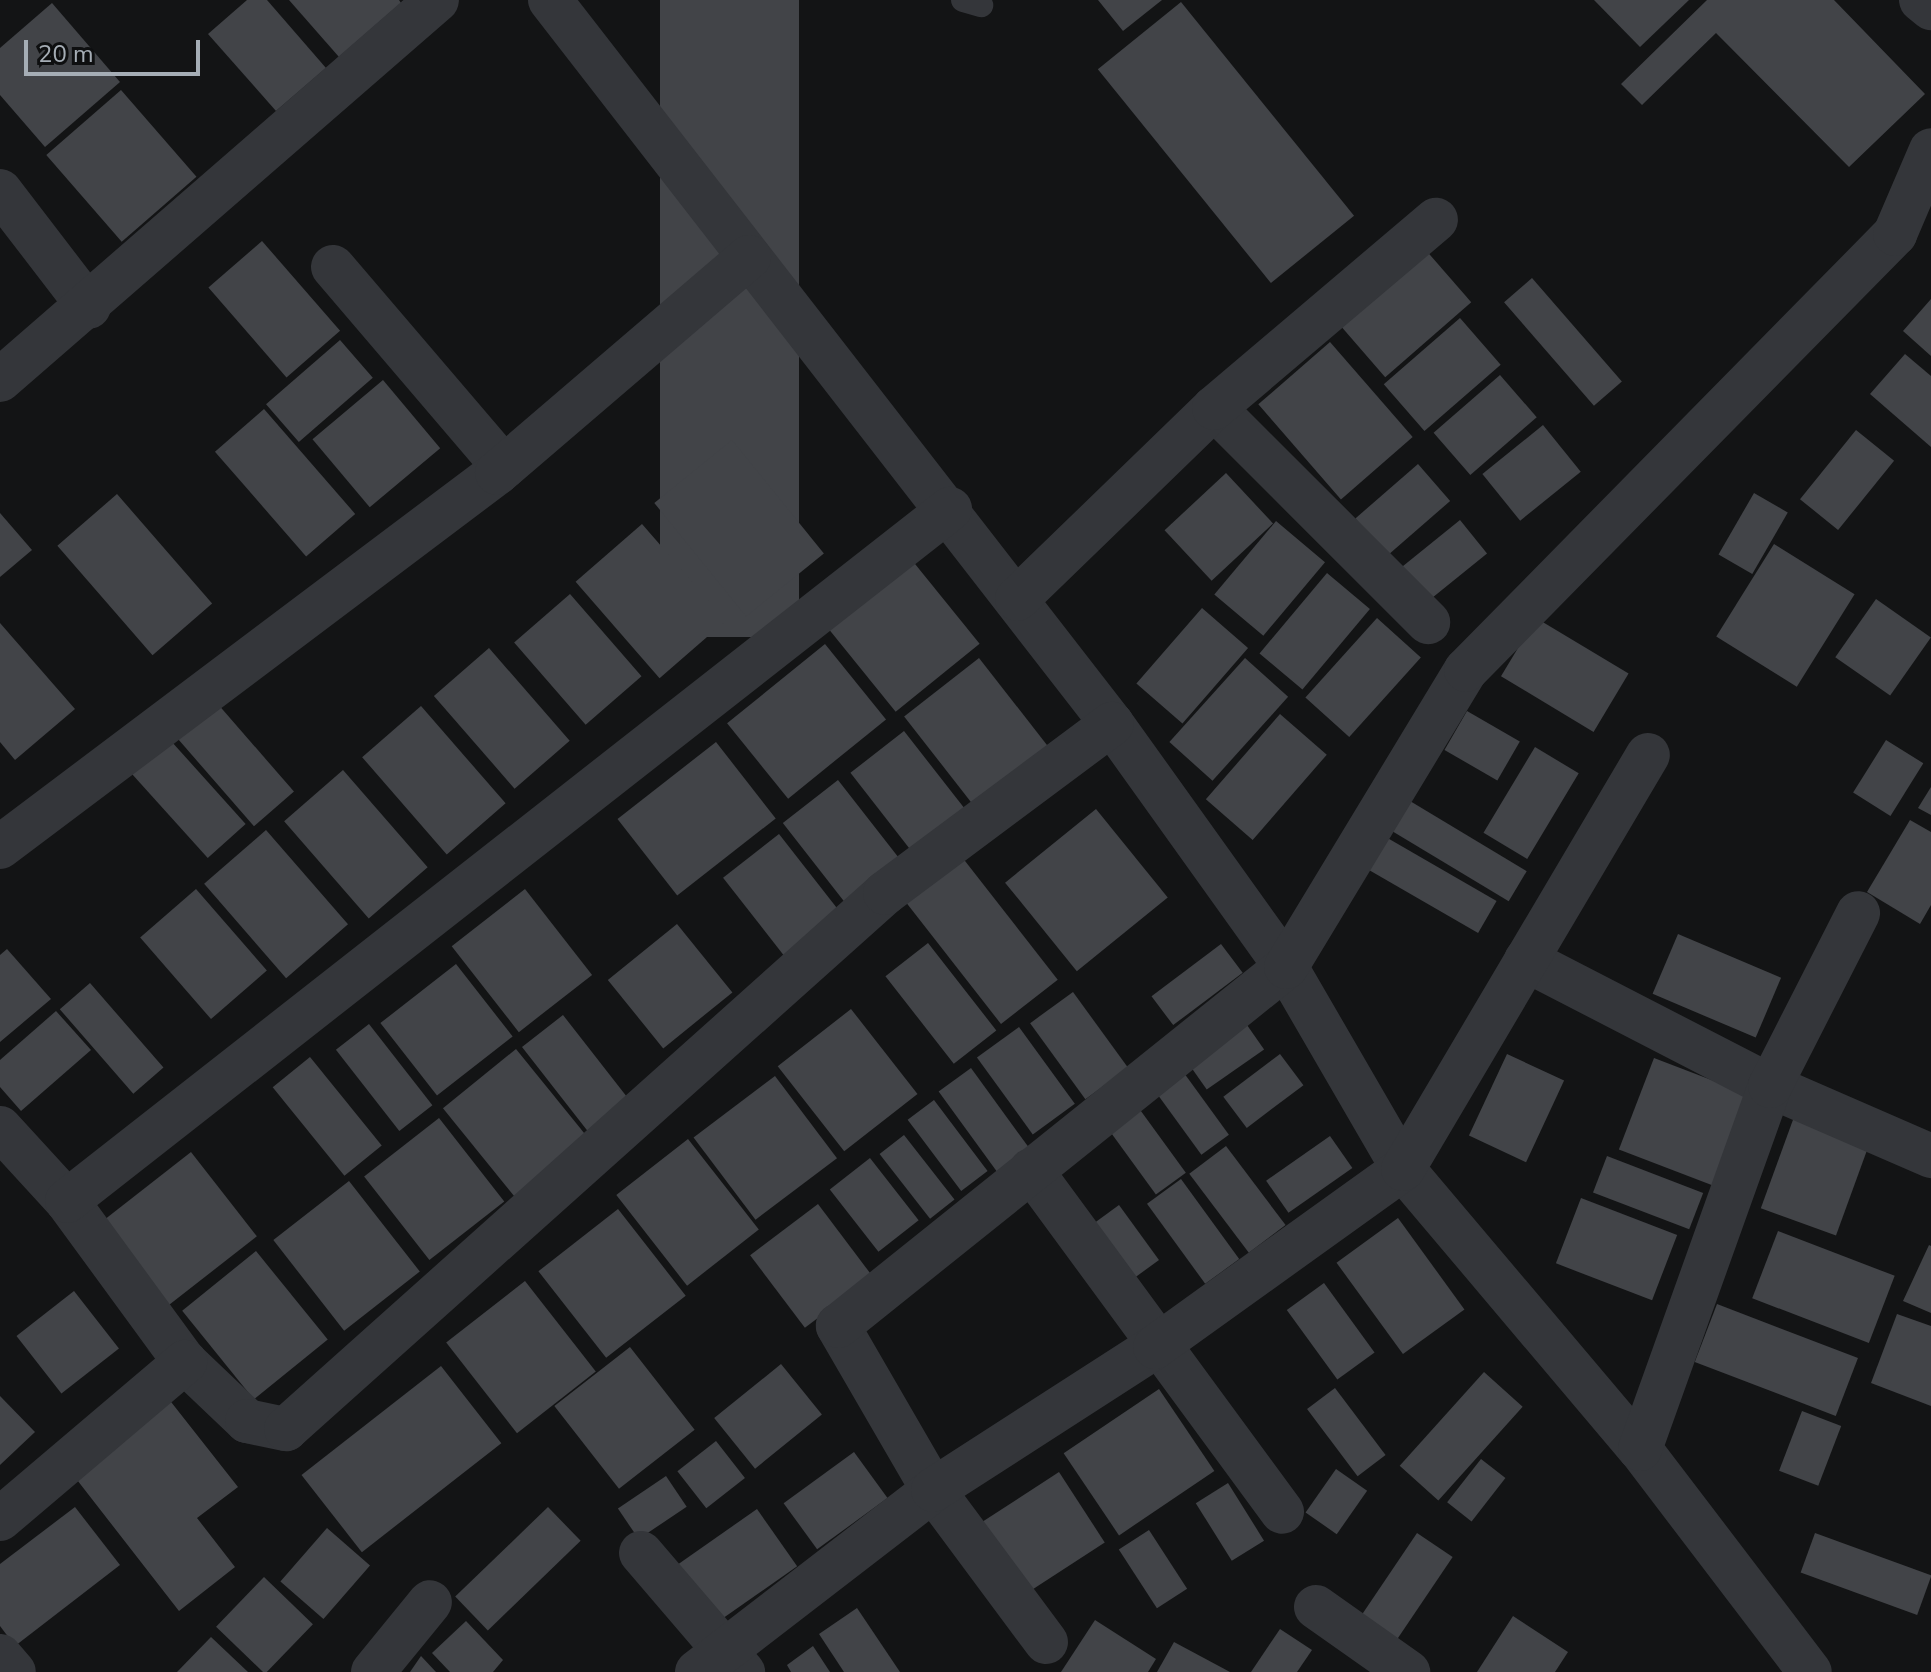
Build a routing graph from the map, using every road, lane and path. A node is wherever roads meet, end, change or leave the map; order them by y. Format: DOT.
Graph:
graph roads {
  1 [pos="437,0"];
  2 [pos="550,0"];
  3 [pos="1921,0"];
  4 [pos="1931,8"];
  5 [pos="1931,150"];
  6 [pos="0,191"];
  7 [pos="1436,220"];
  8 [pos="749,257"];
  9 [pos="333,267"];
  10 [pos="89,307"];
  11 [pos="0,380"];
  12 [pos="1214,408"];
  13 [pos="504,467"];
  14 [pos="950,509"];
  15 [pos="1017,599"];
  16 [pos="1428,622"];
  17 [pos="1112,724"];
  18 [pos="1648,755"];
  19 [pos="0,847"];
  20 [pos="1858,913"];
  21 [pos="1526,960"];
  22 [pos="1286,967"];
  23 [pos="1770,1086"];
  24 [pos="0,1128"];
  25 [pos="1931,1156"];
  26 [pos="1403,1169"];
  27 [pos="1031,1170"];
  28 [pos="67,1201"];
  29 [pos="1155,1347"];
  30 [pos="185,1362"];
  31 [pos="1640,1449"];
  32 [pos="933,1490"];
  33 [pos="1282,1512"];
  34 [pos="0,1519"];
  35 [pos="641,1553"];
  36 [pos="430,1602"];
  37 [pos="1316,1607"];
  38 [pos="1046,1642"];
  39 [pos="0,1656"];
  40 [pos="720,1664"];
  41 [pos="14,1672"];
  42 [pos="373,1672"];
  43 [pos="1408,1672"];
  44 [pos="1810,1672"];
  1 -- 10 [label="street"];
  2 -- 8 [label="street"];
  3 -- 4 [label="street"];
  5 -- 22 [label="street"];
  6 -- 10 [label="street"];
  7 -- 12 [label="street"];
  8 -- 13 [label="street"];
  8 -- 14 [label="street"];
  9 -- 13 [label="street"];
  10 -- 11 [label="street"];
  12 -- 15 [label="street"];
  12 -- 16 [label="street"];
  13 -- 19 [label="street"];
  14 -- 15 [label="street"];
  14 -- 28 [label="street"];
  15 -- 17 [label="street"];
  17 -- 22 [label="street"];
  17 -- 30 [label="street"];
  18 -- 21 [label="street"];
  20 -- 23 [label="street"];
  21 -- 23 [label="street"];
  21 -- 26 [label="street"];
  22 -- 26 [label="street"];
  22 -- 27 [label="street"];
  23 -- 25 [label="street"];
  23 -- 31 [label="street"];
  24 -- 28 [label="street"];
  26 -- 29 [label="street"];
  26 -- 31 [label="street"];
  27 -- 29 [label="street"];
  27 -- 32 [label="street"];
  28 -- 30 [label="street"];
  29 -- 32 [label="street"];
  29 -- 33 [label="street"];
  30 -- 34 [label="street"];
  31 -- 44 [label="street"];
  32 -- 38 [label="street"];
  32 -- 40 [label="street"];
  35 -- 40 [label="street"];
  36 -- 42 [label="street"];
  37 -- 43 [label="street"];
  39 -- 41 [label="street"];
}
